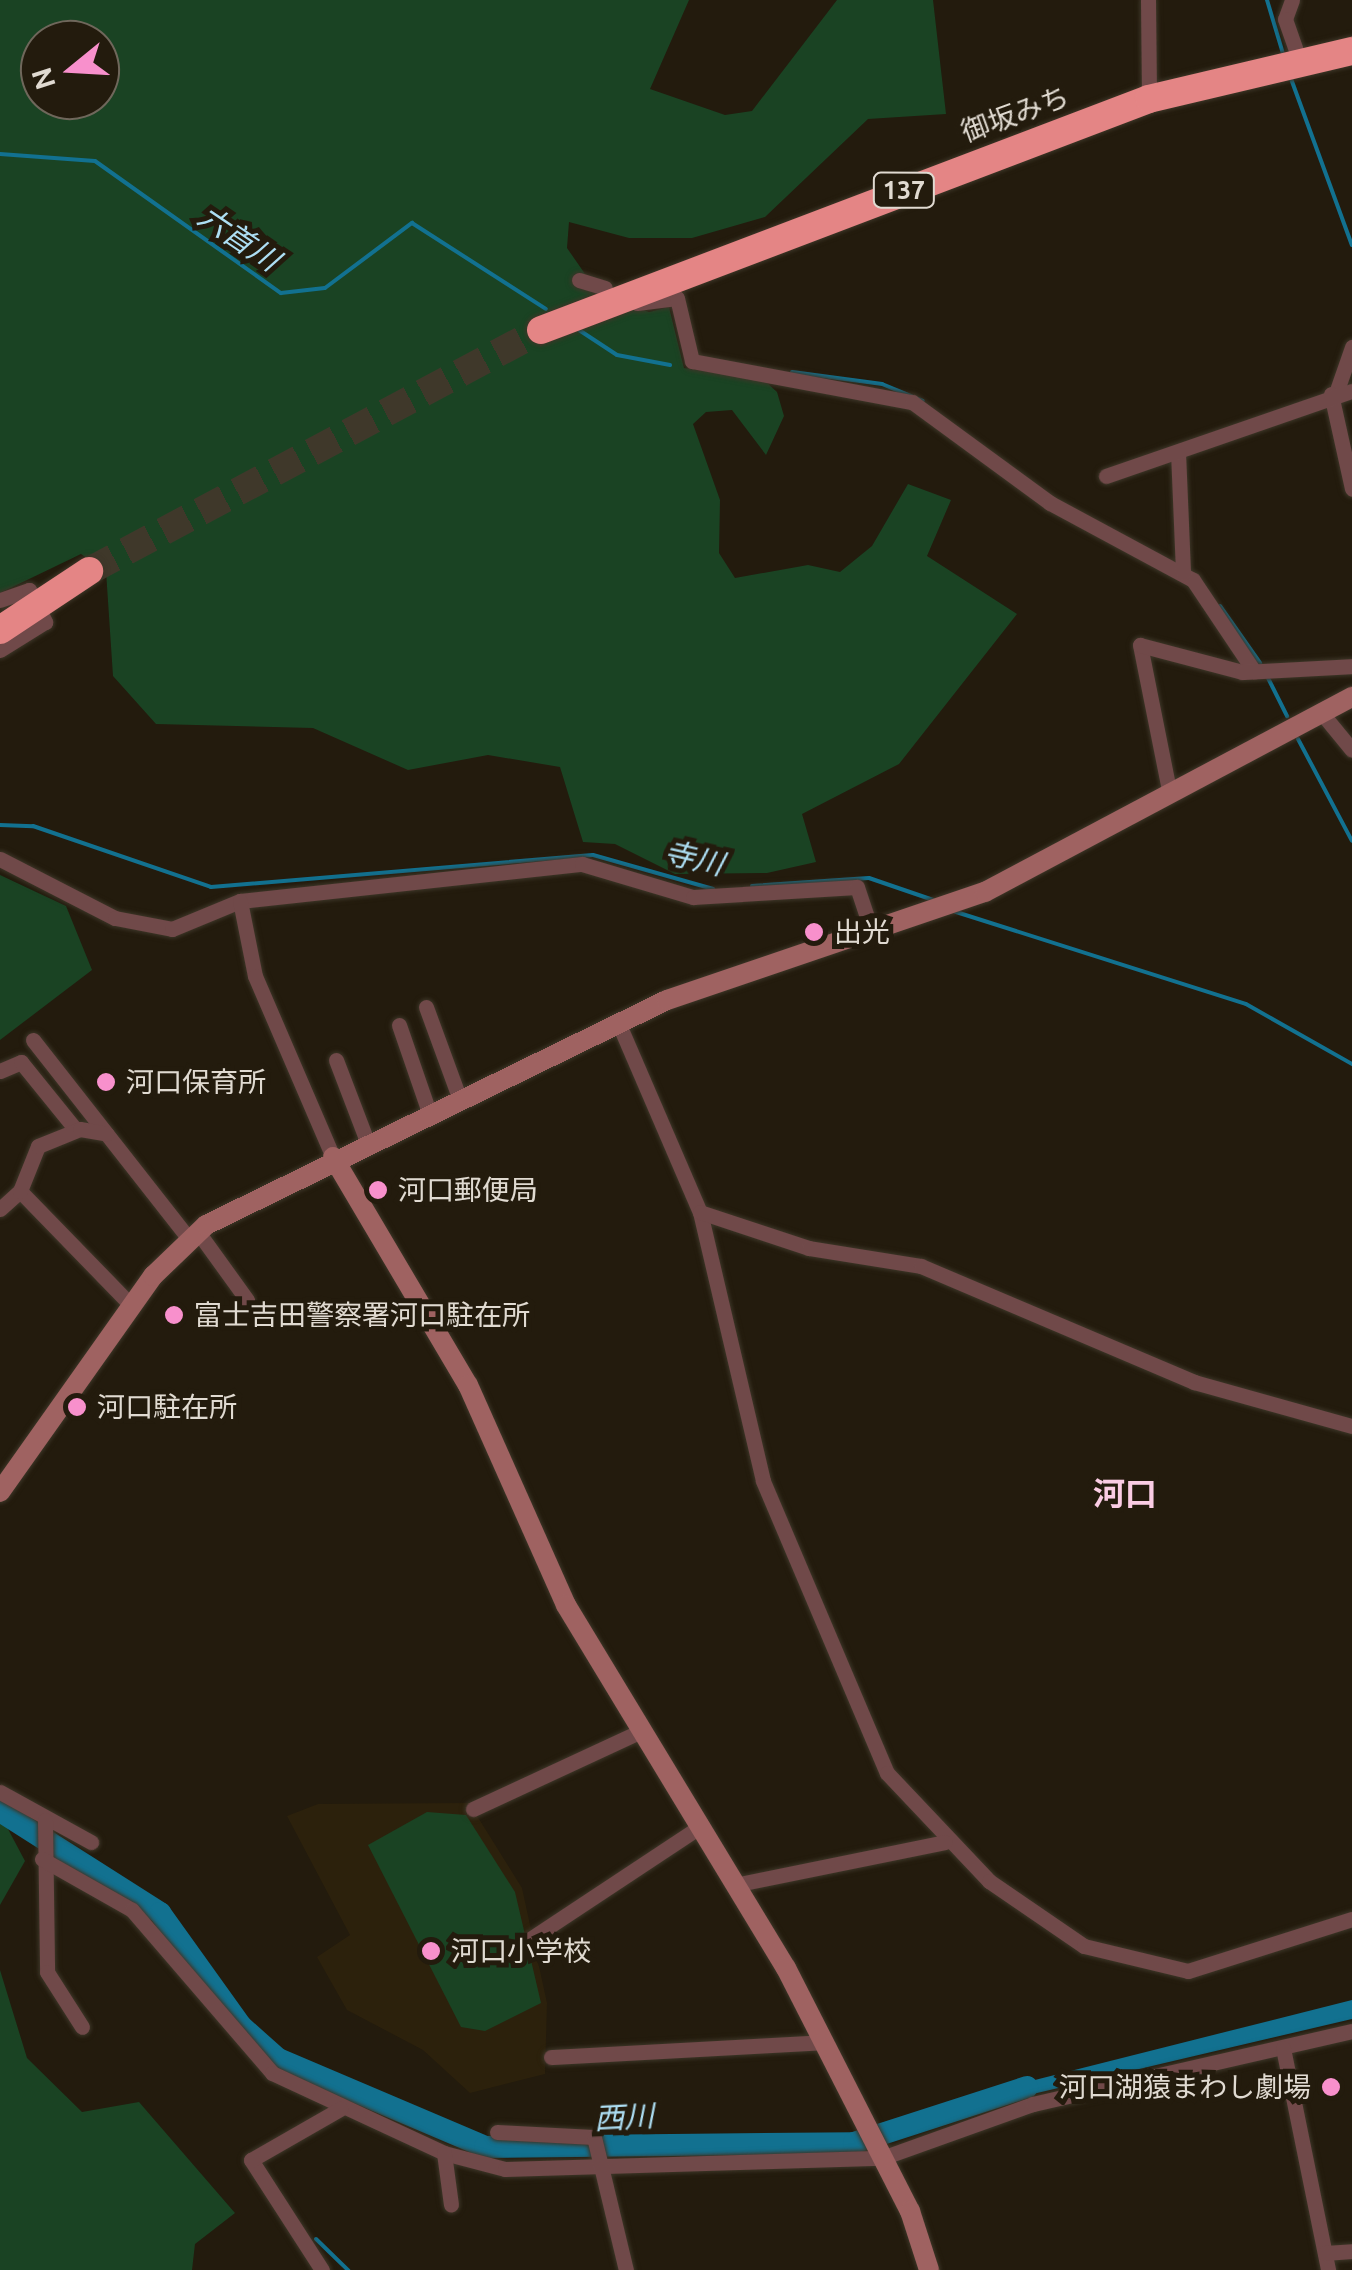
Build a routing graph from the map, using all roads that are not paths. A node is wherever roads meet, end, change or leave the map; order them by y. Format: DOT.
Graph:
graph roads {
  1 [pos="1148,0"];
  2 [pos="1292,0"];
  3 [pos="1352,51"];
  4 [pos="1288,61"];
  5 [pos="1149,99"];
  6 [pos="578,280"];
  7 [pos="604,288"];
  8 [pos="637,302"];
  9 [pos="541,330"];
  10 [pos="1352,348"];
  11 [pos="1340,393"];
  12 [pos="1178,452"];
  13 [pos="1106,476"];
  14 [pos="1352,489"];
  15 [pos="89,571"];
  16 [pos="1184,573"];
  17 [pos="0,600"];
  18 [pos="40,602"];
  19 [pos="0,630"];
  20 [pos="0,650"];
  21 [pos="1352,666"];
  22 [pos="1254,670"];
  23 [pos="1352,696"];
  24 [pos="1320,711"];
  25 [pos="1352,750"];
  26 [pos="1169,790"];
  27 [pos="0,858"];
  28 [pos="240,901"];
  29 [pos="871,929"];
  30 [pos="426,1007"];
  31 [pos="618,1022"];
  32 [pos="399,1025"];
  33 [pos="33,1040"];
  34 [pos="336,1060"];
  35 [pos="0,1071"];
  36 [pos="459,1097"];
  37 [pos="428,1112"];
  38 [pos="76,1130"];
  39 [pos="107,1134"];
  40 [pos="367,1142"];
  41 [pos="333,1157"];
  42 [pos="20,1190"];
  43 [pos="0,1209"];
  44 [pos="700,1212"];
  45 [pos="194,1236"];
  46 [pos="248,1300"];
  47 [pos="132,1306"];
  48 [pos="1352,1426"];
  49 [pos="0,1492"];
  50 [pos="643,1730"];
  51 [pos="0,1792"];
  52 [pos="472,1809"];
  53 [pos="45,1824"];
  54 [pos="702,1825"];
  55 [pos="91,1842"];
  56 [pos="945,1842"];
  57 [pos="42,1856"];
  58 [pos="739,1884"];
  59 [pos="1352,1920"];
  60 [pos="530,1940"];
  61 [pos="82,2027"];
  62 [pos="1352,2030"];
  63 [pos="824,2042"];
  64 [pos="1283,2048"];
  65 [pos="550,2058"];
  66 [pos="340,2109"];
  67 [pos="497,2132"];
  68 [pos="444,2153"];
  69 [pos="880,2154"];
  70 [pos="604,2166"];
  71 [pos="451,2205"];
  72 [pos="1352,2251"];
  73 [pos="1326,2262"];
  74 [pos="322,2270"];
  75 [pos="626,2270"];
  76 [pos="930,2270"];
  1 -- 5 [label="street"];
  2 -- 4 [label="street"];
  3 -- 4 [label="highway, 御坂みち / 137"];
  4 -- 5 [label="highway, 御坂みち / 137"];
  5 -- 9 [label="highway, 御坂みち / 137"];
  6 -- 7 [label="street"];
  8 -- 16 [label="street"];
  10 -- 11 [label="street"];
  11 -- 12 [label="street"];
  11 -- 14 [label="street"];
  12 -- 13 [label="street"];
  12 -- 16 [label="street"];
  15 -- 18 [label="highway"];
  16 -- 22 [label="street"];
  17 -- 18 [label="street"];
  18 -- 19 [label="highway"];
  18 -- 20 [label="street"];
  21 -- 22 [label="street"];
  22 -- 26 [label="street"];
  23 -- 24 [label="street"];
  24 -- 25 [label="street"];
  24 -- 26 [label="street"];
  26 -- 29 [label="street"];
  27 -- 28 [label="street"];
  28 -- 29 [label="street"];
  28 -- 41 [label="street"];
  29 -- 31 [label="street"];
  30 -- 36 [label="street"];
  31 -- 36 [label="street"];
  31 -- 44 [label="street"];
  32 -- 37 [label="street"];
  33 -- 39 [label="street"];
  34 -- 40 [label="street"];
  35 -- 38 [label="street"];
  36 -- 37 [label="street"];
  37 -- 40 [label="street"];
  38 -- 39 [label="street"];
  38 -- 42 [label="street"];
  39 -- 45 [label="street"];
  40 -- 41 [label="street"];
  41 -- 45 [label="street"];
  41 -- 50 [label="street"];
  42 -- 43 [label="street"];
  42 -- 47 [label="street"];
  44 -- 48 [label="street"];
  44 -- 56 [label="street"];
  45 -- 46 [label="street"];
  45 -- 47 [label="street"];
  47 -- 49 [label="street"];
  50 -- 52 [label="street"];
  50 -- 54 [label="street"];
  51 -- 53 [label="street"];
  53 -- 55 [label="street"];
  53 -- 57 [label="street"];
  54 -- 58 [label="street"];
  54 -- 60 [label="street"];
  56 -- 58 [label="street"];
  56 -- 59 [label="street"];
  57 -- 61 [label="street"];
  57 -- 66 [label="street"];
  58 -- 63 [label="street"];
  62 -- 64 [label="street"];
  63 -- 65 [label="street"];
  63 -- 69 [label="street"];
  64 -- 69 [label="street"];
  64 -- 73 [label="street"];
  66 -- 68 [label="street"];
  66 -- 74 [label="street"];
  67 -- 70 [label="street"];
  68 -- 70 [label="street"];
  68 -- 71 [label="street"];
  69 -- 70 [label="street"];
  69 -- 76 [label="street"];
  70 -- 75 [label="street"];
  72 -- 73 [label="street"];
}
